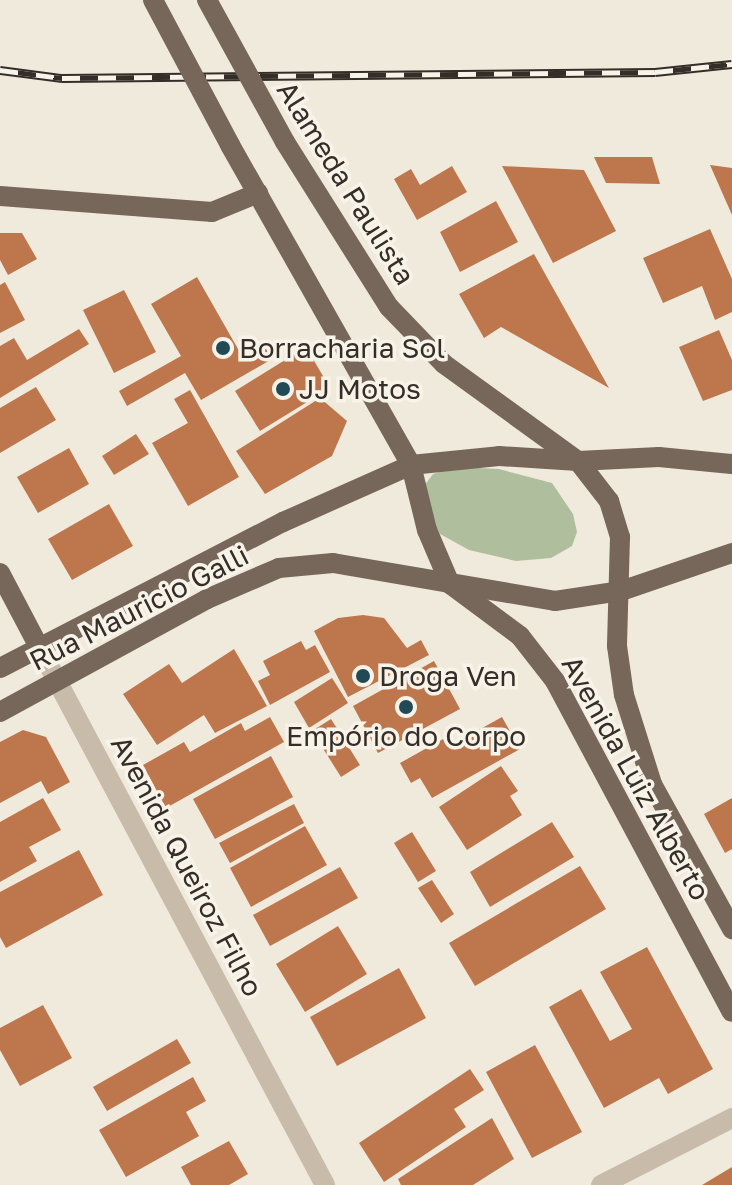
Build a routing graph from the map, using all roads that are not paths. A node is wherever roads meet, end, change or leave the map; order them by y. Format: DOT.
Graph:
graph roads {
  1 [pos="153,0"];
  2 [pos="207,0"];
  3 [pos="258,193"];
  4 [pos="0,196"];
  5 [pos="578,461"];
  6 [pos="732,464"];
  7 [pos="411,465"];
  8 [pos="732,553"];
  9 [pos="0,573"];
  10 [pos="450,584"];
  11 [pos="621,591"];
  12 [pos="39,647"];
  13 [pos="0,668"];
  14 [pos="58,681"];
  15 [pos="0,712"];
  16 [pos="732,929"];
  17 [pos="732,1012"];
  18 [pos="732,1118"];
  19 [pos="325,1185"];
  20 [pos="601,1185"];
  1 -- 3 [label="main road, bridge"];
  2 -- 5 [label="main road, Alameda Paulista, bridge"];
  3 -- 4 [label="main road"];
  3 -- 7 [label="main road"];
  5 -- 6 [label="main road, Rua Mauricio Galli"];
  5 -- 7 [label="main road, Rua Mauricio Galli"];
  5 -- 11 [label="main road, Avenida Luiz Alberto"];
  7 -- 10 [label="main road"];
  7 -- 12 [label="main road, Rua Mauricio Galli"];
  8 -- 11 [label="main road, Rua Mauricio Galli"];
  9 -- 12 [label="main road, Avenida Queiroz Filho"];
  10 -- 11 [label="main road, Rua Mauricio Galli"];
  10 -- 14 [label="main road, Rua Mauricio Galli"];
  10 -- 17 [label="main road, Avenida Luiz Alberto"];
  11 -- 16 [label="main road, Avenida Luiz Alberto"];
  12 -- 13 [label="main road, Rua Mauricio Galli"];
  12 -- 14 [label="street, Avenida Queiroz Filho"];
  14 -- 15 [label="main road, Rua Mauricio Galli"];
  14 -- 19 [label="street, Avenida Queiroz Filho"];
  18 -- 20 [label="street"];
}
